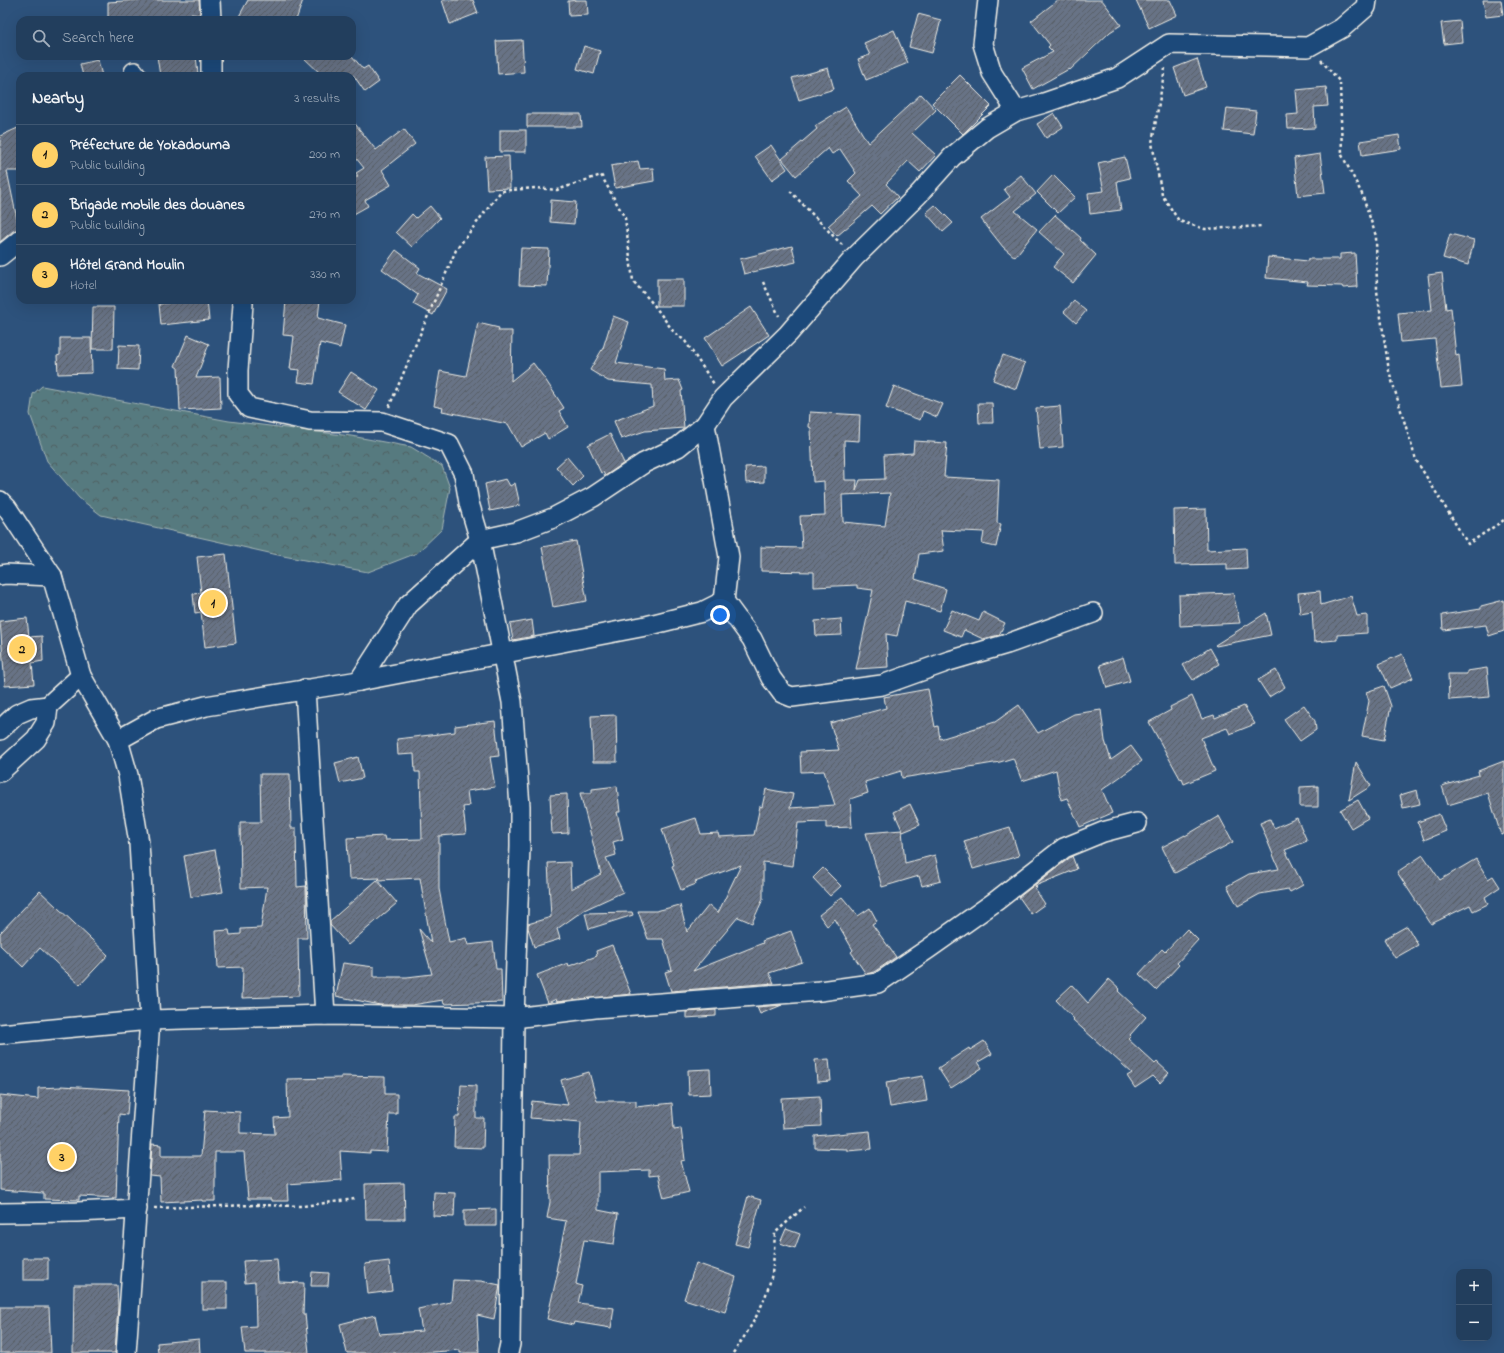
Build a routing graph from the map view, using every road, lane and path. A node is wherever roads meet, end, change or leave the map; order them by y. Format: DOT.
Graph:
graph roads {
  1 [pos="210,0"];
  2 [pos="988,0"];
  3 [pos="1367,0"];
  4 [pos="210,16"];
  5 [pos="1169,44"];
  6 [pos="1308,47"];
  7 [pos="211,60"];
  8 [pos="211,72"];
  9 [pos="1016,111"];
  10 [pos="790,191"];
  11 [pos="1263,226"];
  12 [pos="16,243"];
  13 [pos="0,256"];
  14 [pos="854,258"];
  15 [pos="763,282"];
  16 [pos="243,304"];
  17 [pos="788,334"];
  18 [pos="724,398"];
  19 [pos="382,422"];
  20 [pos="705,425"];
  21 [pos="0,501"];
  22 [pos="1504,520"];
  23 [pos="480,540"];
  24 [pos="0,575"];
  25 [pos="52,576"];
  26 [pos="724,601"];
  27 [pos="1093,613"];
  28 [pos="503,654"];
  29 [pos="81,676"];
  30 [pos="359,681"];
  31 [pos="305,689"];
  32 [pos="48,706"];
  33 [pos="0,730"];
  34 [pos="118,740"];
  35 [pos="0,772"];
  36 [pos="1137,823"];
  37 [pos="325,1015"];
  38 [pos="514,1018"];
  39 [pos="150,1020"];
  40 [pos="0,1034"];
  41 [pos="355,1199"];
  42 [pos="804,1207"];
  43 [pos="137,1209"];
  44 [pos="0,1213"];
  45 [pos="126,1353"];
  46 [pos="508,1353"];
  47 [pos="733,1353"];
  1 -- 4 [label="street"];
  2 -- 9 [label="street"];
  3 -- 6 [label="street"];
  5 -- 6 [label="street"];
  5 -- 9 [label="street"];
  5 -- 11 [label="path"];
  6 -- 22 [label="path"];
  7 -- 8 [label="street"];
  9 -- 14 [label="street"];
  10 -- 14 [label="path"];
  12 -- 13 [label="street"];
  14 -- 17 [label="street"];
  15 -- 17 [label="path"];
  16 -- 19 [label="street"];
  17 -- 18 [label="street"];
  18 -- 19 [label="path"];
  18 -- 20 [label="street"];
  19 -- 23 [label="street"];
  20 -- 23 [label="street"];
  20 -- 26 [label="street"];
  21 -- 25 [label="street"];
  23 -- 28 [label="street"];
  23 -- 30 [label="street"];
  24 -- 25 [label="street"];
  25 -- 29 [label="street"];
  26 -- 27 [label="street"];
  26 -- 28 [label="street"];
  28 -- 30 [label="street"];
  28 -- 38 [label="street"];
  29 -- 32 [label="street"];
  29 -- 34 [label="street"];
  30 -- 31 [label="street"];
  31 -- 34 [label="street"];
  31 -- 37 [label="street"];
  32 -- 33 [label="street"];
  32 -- 35 [label="street"];
  34 -- 39 [label="street"];
  36 -- 38 [label="street"];
  37 -- 38 [label="street"];
  37 -- 39 [label="street"];
  38 -- 46 [label="street"];
  39 -- 40 [label="street"];
  39 -- 43 [label="street"];
  41 -- 43 [label="path"];
  42 -- 47 [label="path"];
  43 -- 44 [label="street"];
  43 -- 45 [label="street"];
}
